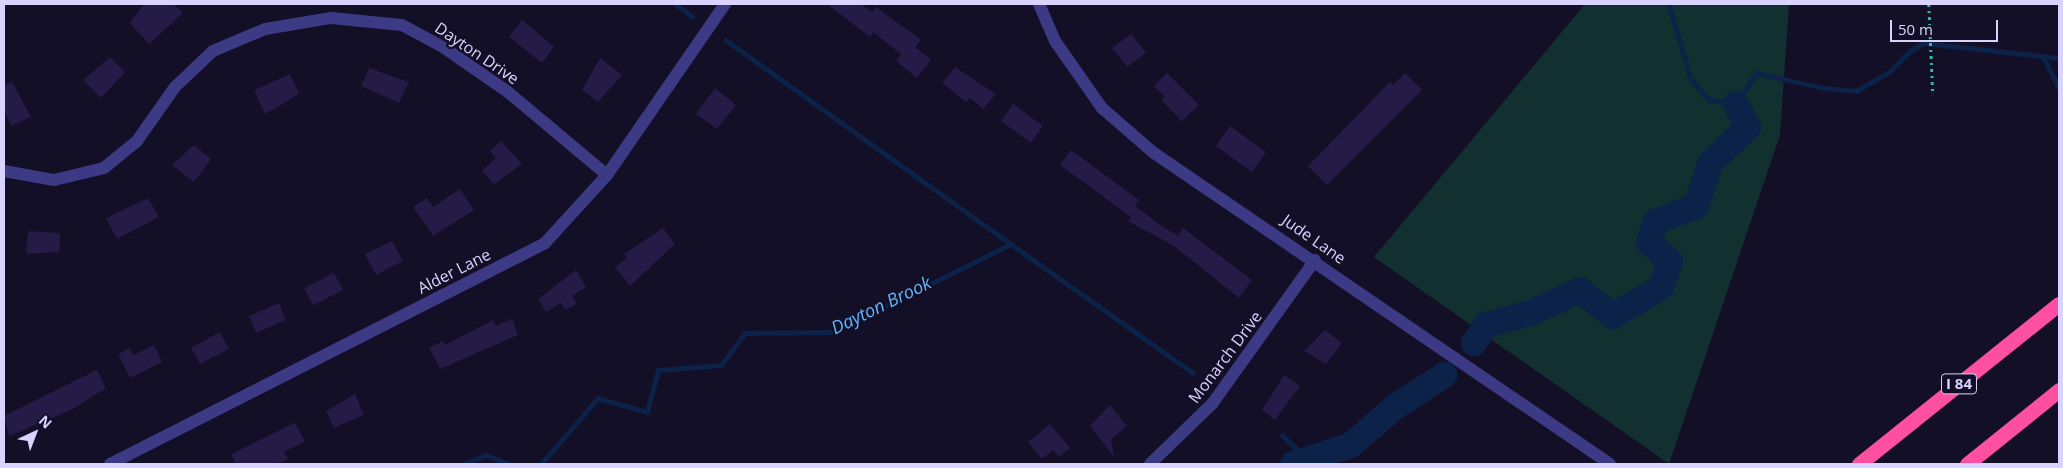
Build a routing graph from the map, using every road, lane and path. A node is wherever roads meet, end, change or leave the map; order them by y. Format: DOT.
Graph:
graph roads {
  1 [pos="725,4"];
  2 [pos="1039,4"];
  3 [pos="1928,4"];
  4 [pos="1933,95"];
  5 [pos="4,171"];
  6 [pos="607,175"];
  7 [pos="1315,260"];
  8 [pos="2059,304"];
  9 [pos="2059,390"];
  10 [pos="2059,400"];
  11 [pos="110,464"];
  12 [pos="1150,464"];
  13 [pos="1610,464"];
  14 [pos="1858,464"];
  15 [pos="1967,464"];
  1 -- 6 [label="street, Alder Lane"];
  2 -- 7 [label="street, Jude Lane"];
  3 -- 4 [label="path"];
  5 -- 6 [label="street, Dayton Drive"];
  6 -- 11 [label="street, Alder Lane"];
  7 -- 12 [label="street, Monarch Drive"];
  7 -- 13 [label="street, Jude Lane"];
  8 -- 14 [label="highway, I 84"];
  9 -- 15 [label="highway"];
  10 -- 15 [label="highway"];
}
